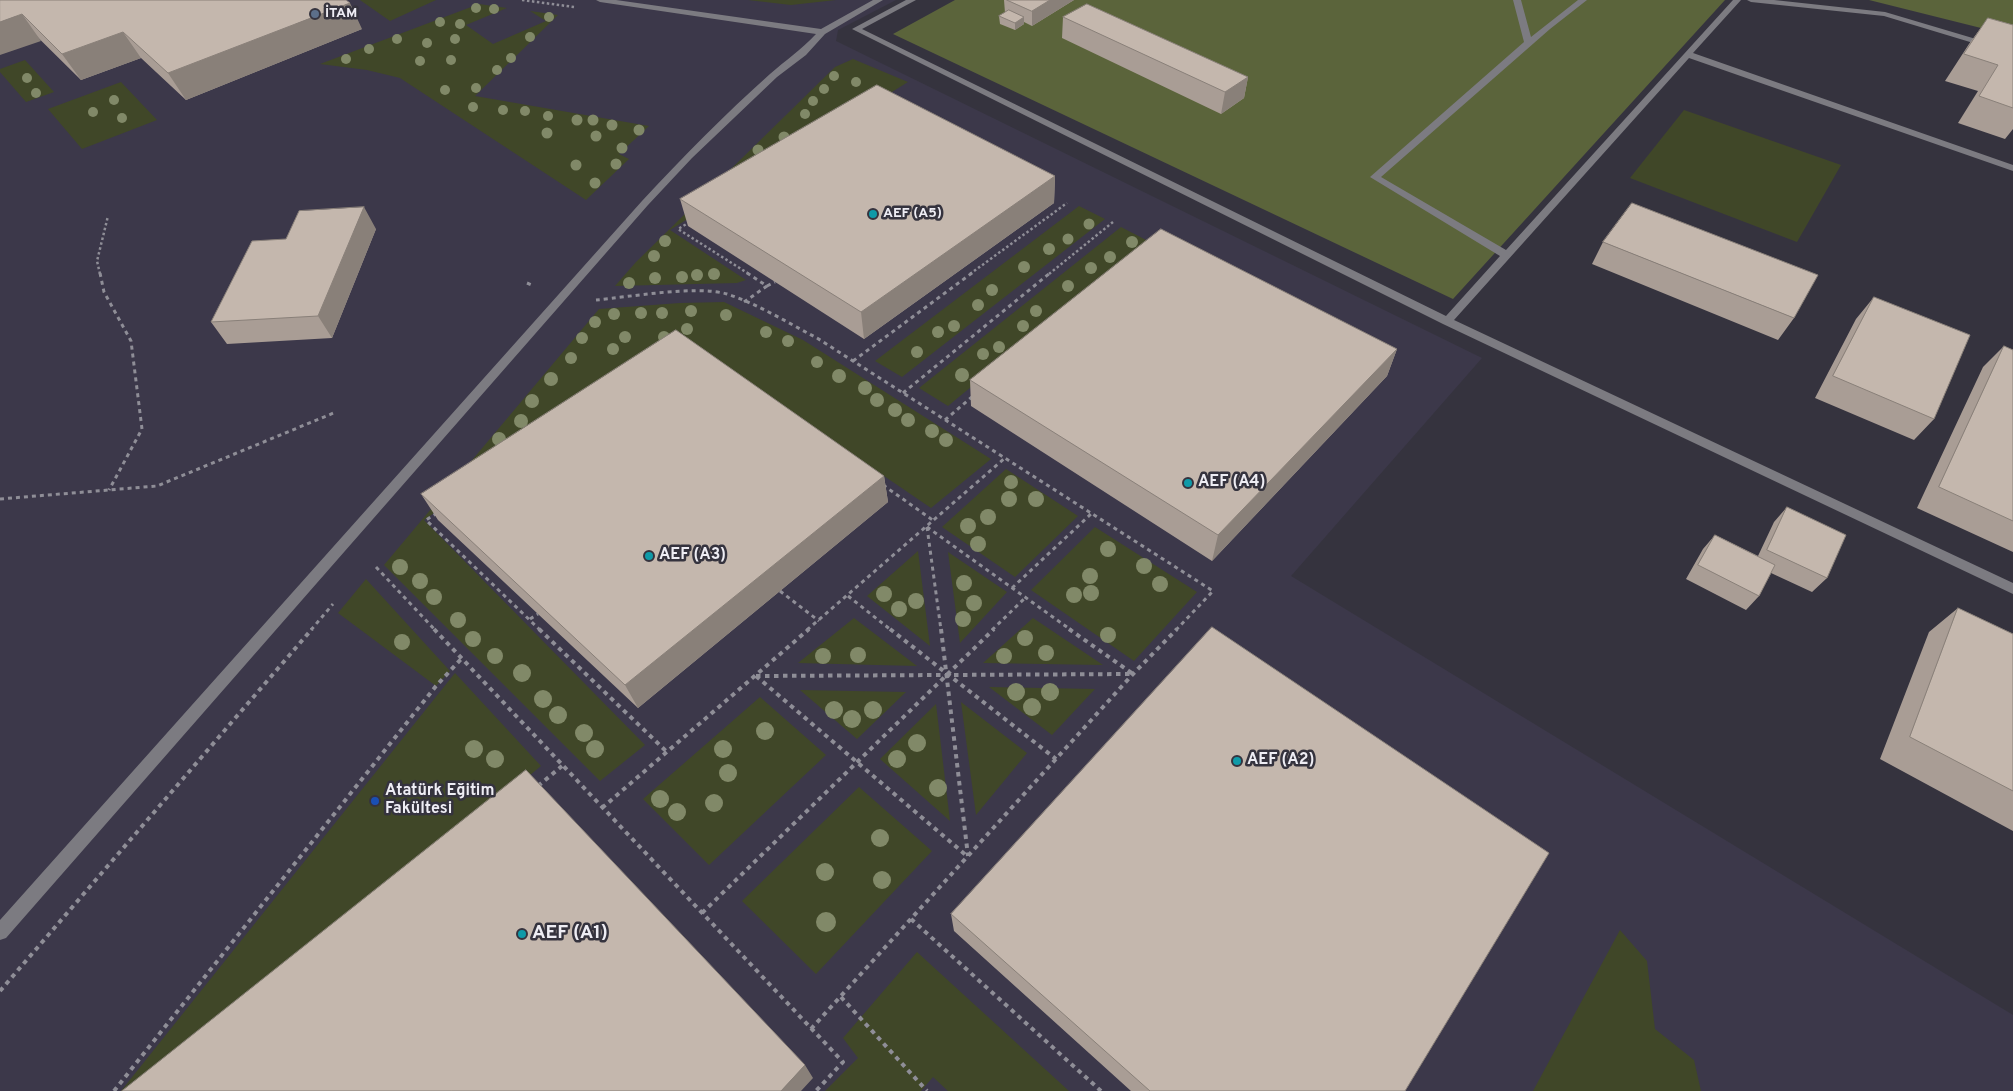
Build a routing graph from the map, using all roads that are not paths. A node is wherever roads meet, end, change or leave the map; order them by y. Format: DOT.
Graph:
graph roads {
  1 [pos="600,0"];
  2 [pos="879,0"];
  3 [pos="912,0"];
  4 [pos="1517,0"];
  5 [pos="1583,0"];
  6 [pos="1737,0"];
  7 [pos="1751,0"];
  8 [pos="822,32"];
  9 [pos="1529,44"];
  10 [pos="2013,53"];
  11 [pos="1687,54"];
  12 [pos="2013,168"];
  13 [pos="1507,255"];
  14 [pos="1447,321"];
  15 [pos="2013,589"];
  16 [pos="0,932"];
  1 -- 8 [label="lane"];
  2 -- 8 [label="lane"];
  3 -- 14 [label="lane"];
  4 -- 9 [label="lane"];
  5 -- 9 [label="lane"];
  6 -- 11 [label="lane"];
  7 -- 10 [label="lane"];
  8 -- 16 [label="lane"];
  9 -- 13 [label="lane"];
  11 -- 12 [label="lane"];
  11 -- 13 [label="lane"];
  13 -- 14 [label="lane"];
  14 -- 15 [label="lane"];
}
